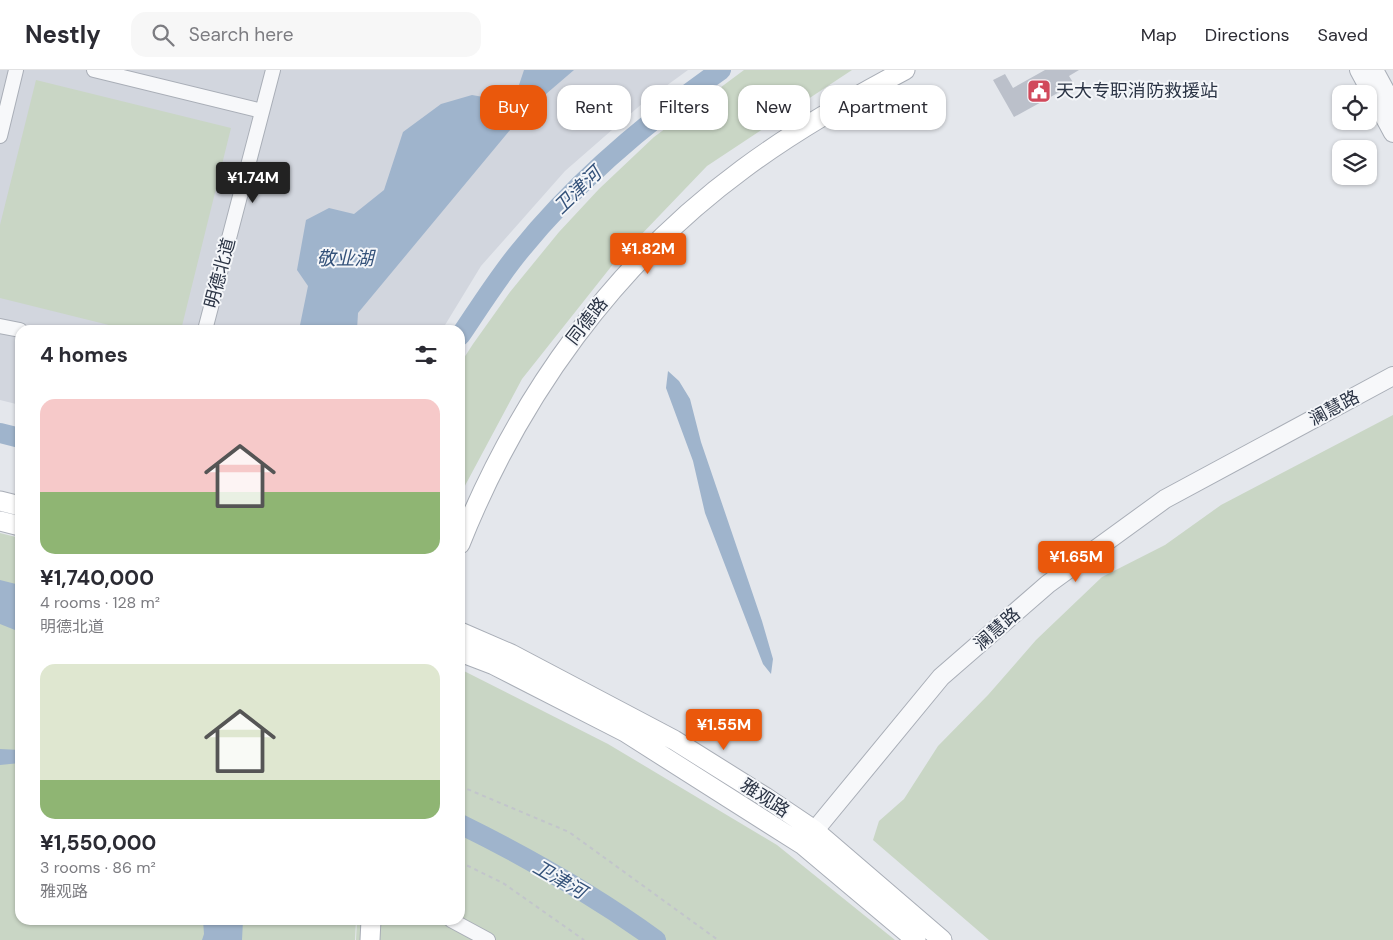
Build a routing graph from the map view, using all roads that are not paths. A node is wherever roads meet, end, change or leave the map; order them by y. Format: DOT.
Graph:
graph roads {
  1 [pos="16,70"];
  2 [pos="94,70"];
  3 [pos="273,70"];
  4 [pos="881,70"];
  5 [pos="905,70"];
  6 [pos="1359,70"];
  7 [pos="1374,70"];
  8 [pos="1393,105"];
  9 [pos="262,111"];
  10 [pos="1393,133"];
  11 [pos="0,136"];
  12 [pos="206,325"];
  13 [pos="0,326"];
  14 [pos="15,329"];
  15 [pos="1393,376"];
  16 [pos="0,501"];
  17 [pos="465,502"];
  18 [pos="15,505"];
  19 [pos="0,521"];
  20 [pos="15,525"];
  21 [pos="465,532"];
  22 [pos="465,634"];
  23 [pos="465,654"];
  24 [pos="814,830"];
  25 [pos="803,846"];
  26 [pos="372,925"];
  27 [pos="381,925"];
  28 [pos="460,925"];
  29 [pos="370,940"];
  30 [pos="380,940"];
  31 [pos="488,940"];
  32 [pos="916,940"];
  33 [pos="942,940"];
  1 -- 11 [label="street"];
  2 -- 9 [label="street"];
  3 -- 9 [label="street, 明德北道"];
  4 -- 17 [label="main road, 同德路"];
  5 -- 21 [label="main road, 同德路"];
  6 -- 10 [label="street"];
  7 -- 8 [label="street"];
  9 -- 12 [label="street, 明德北道"];
  13 -- 14 [label="street"];
  15 -- 24 [label="street, 澜慧路"];
  16 -- 18 [label="main road"];
  19 -- 20 [label="main road"];
  22 -- 24 [label="main road, 雅观路"];
  23 -- 25 [label="main road, 雅观路"];
  24 -- 25 [label="street, 澜慧路"];
  24 -- 33 [label="main road, 雅观路"];
  25 -- 32 [label="main road, 雅观路"];
  26 -- 29 [label="main road"];
  27 -- 30 [label="main road"];
  28 -- 31 [label="street"];
}
